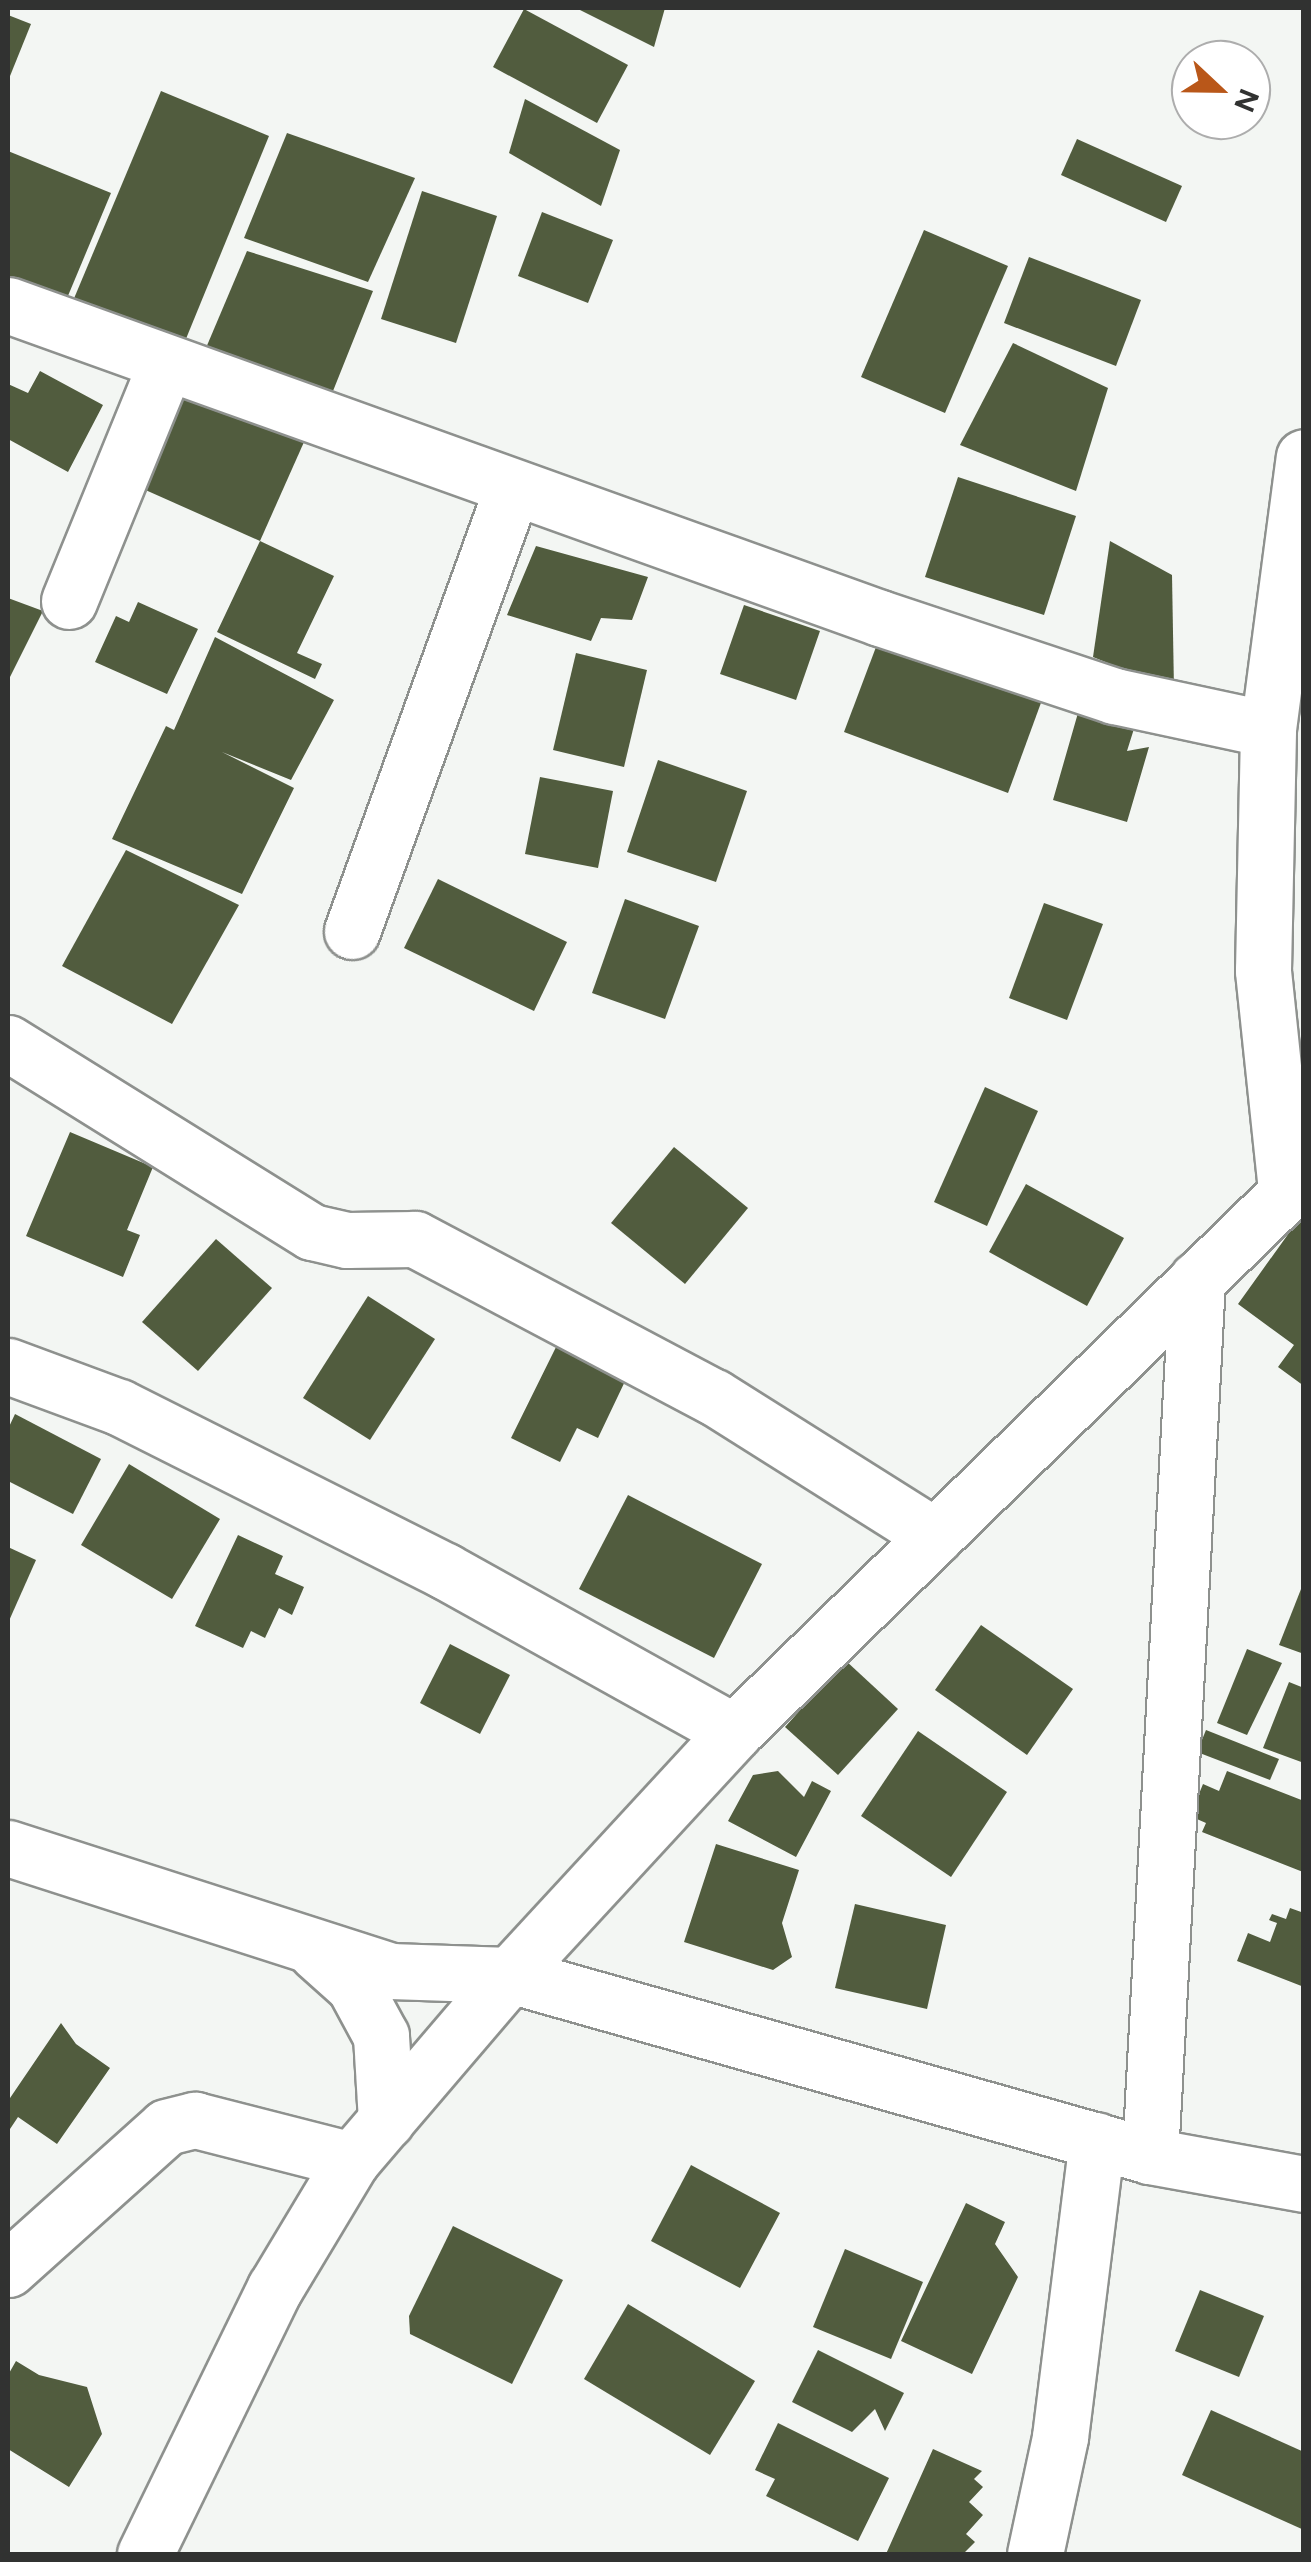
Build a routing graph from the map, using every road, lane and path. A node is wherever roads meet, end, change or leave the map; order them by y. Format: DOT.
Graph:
graph roads {
  1 [pos="8,304"];
  2 [pos="166,363"];
  3 [pos="1304,457"];
  4 [pos="512,490"];
  5 [pos="69,601"];
  6 [pos="1280,754"];
  7 [pos="352,930"];
  8 [pos="8,1043"];
  9 [pos="1295,1183"];
  10 [pos="1196,1279"];
  11 [pos="8,1366"];
  12 [pos="935,1536"];
  13 [pos="734,1732"];
  14 [pos="8,1848"];
  15 [pos="316,1952"];
  16 [pos="510,1975"];
  17 [pos="369,2140"];
  18 [pos="1097,2140"];
  19 [pos="1150,2156"];
  20 [pos="1304,2184"];
  21 [pos="8,2269"];
  22 [pos="144,2554"];
  23 [pos="1035,2554"];
  1 -- 2 [label="street"];
  2 -- 4 [label="street"];
  2 -- 5 [label="street"];
  3 -- 6 [label="street"];
  4 -- 6 [label="street"];
  4 -- 7 [label="street"];
  6 -- 9 [label="street"];
  8 -- 12 [label="street"];
  9 -- 10 [label="street"];
  10 -- 12 [label="street"];
  10 -- 19 [label="street"];
  11 -- 13 [label="street"];
  12 -- 13 [label="street"];
  13 -- 16 [label="street"];
  14 -- 15 [label="street"];
  15 -- 16 [label="street"];
  15 -- 17 [label="street"];
  16 -- 17 [label="street"];
  16 -- 18 [label="street"];
  17 -- 21 [label="street"];
  17 -- 22 [label="street"];
  18 -- 19 [label="street"];
  18 -- 23 [label="street"];
  19 -- 20 [label="street"];
}
